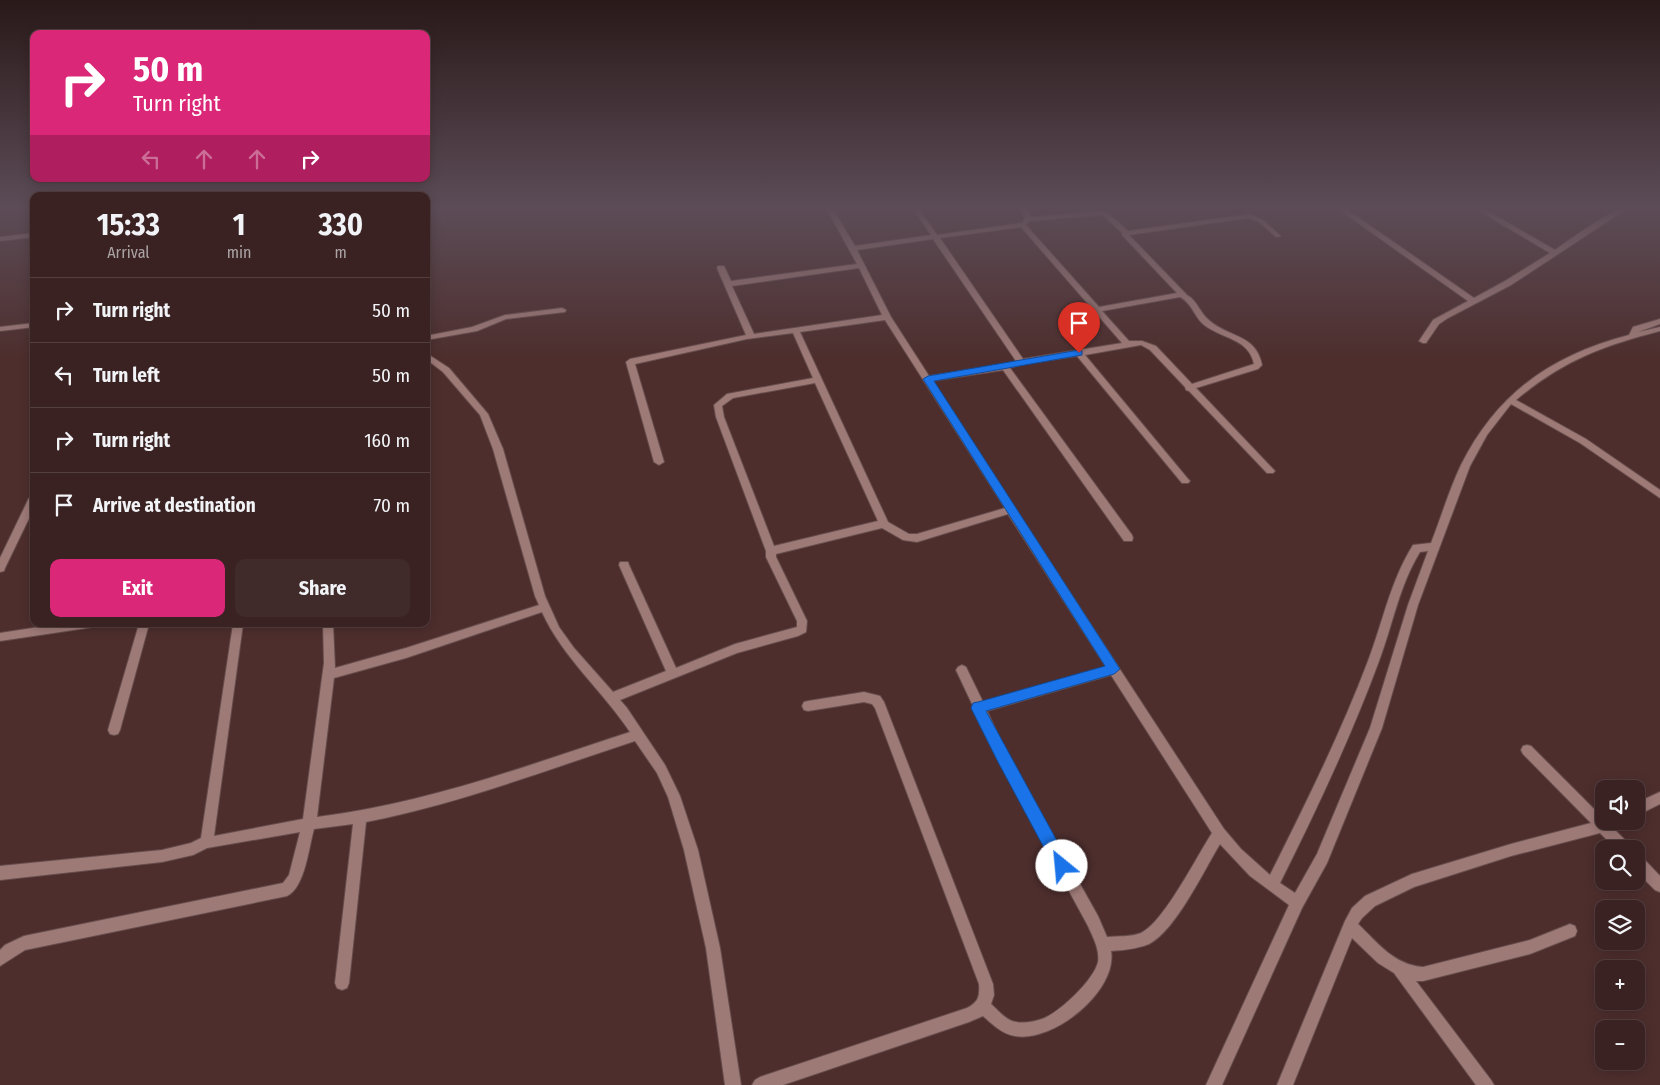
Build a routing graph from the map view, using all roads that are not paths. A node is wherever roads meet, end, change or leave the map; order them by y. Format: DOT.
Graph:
graph roads {
  1 [pos="856,257"];
  2 [pos="950,257"];
  3 [pos="1054,257"];
  4 [pos="1145,257"];
  5 [pos="1409,257"];
  6 [pos="1549,257"];
  7 [pos="860,266"];
  8 [pos="721,268"];
  9 [pos="728,284"];
  10 [pos="1184,296"];
  11 [pos="1473,301"];
  12 [pos="562,310"];
  13 [pos="1096,310"];
  14 [pos="887,317"];
  15 [pos="1660,322"];
  16 [pos="30,325"];
  17 [pos="0,328"];
  18 [pos="1660,329"];
  19 [pos="796,331"];
  20 [pos="751,336"];
  21 [pos="1633,336"];
  22 [pos="430,337"];
  23 [pos="1422,341"];
  24 [pos="1127,344"];
  25 [pos="1079,353"];
  26 [pos="430,358"];
  27 [pos="1021,362"];
  28 [pos="1005,367"];
  29 [pos="928,379"];
  30 [pos="816,380"];
  31 [pos="1189,388"];
  32 [pos="1510,400"];
  33 [pos="659,462"];
  34 [pos="1270,471"];
  35 [pos="1185,481"];
  36 [pos="1660,495"];
  37 [pos="30,506"];
  38 [pos="1012,509"];
  39 [pos="884,524"];
  40 [pos="1128,538"];
  41 [pos="1435,546"];
  42 [pos="771,551"];
  43 [pos="624,565"];
  44 [pos="0,568"];
  45 [pos="546,607"];
  46 [pos="45,627"];
  47 [pos="143,627"];
  48 [pos="238,627"];
  49 [pos="328,627"];
  50 [pos="0,636"];
  51 [pos="1114,669"];
  52 [pos="962,670"];
  53 [pos="672,672"];
  54 [pos="328,675"];
  55 [pos="611,698"];
  56 [pos="808,706"];
  57 [pos="978,708"];
  58 [pos="114,730"];
  59 [pos="637,735"];
  60 [pos="1528,750"];
  61 [pos="1660,798"];
  62 [pos="1645,806"];
  63 [pos="1595,812"];
  64 [pos="360,817"];
  65 [pos="309,821"];
  66 [pos="1595,827"];
  67 [pos="1219,833"];
  68 [pos="208,841"];
  69 [pos="1645,870"];
  70 [pos="0,873"];
  71 [pos="1272,885"];
  72 [pos="1660,885"];
  73 [pos="1297,903"];
  74 [pos="1350,926"];
  75 [pos="1570,932"];
  76 [pos="1102,944"];
  77 [pos="0,959"];
  78 [pos="1400,970"];
  79 [pos="342,984"];
  80 [pos="983,1006"];
  81 [pos="733,1085"];
  82 [pos="760,1085"];
  83 [pos="1214,1085"];
  84 [pos="1285,1085"];
  85 [pos="1486,1085"];
  1 -- 7 [label="street"];
  2 -- 27 [label="street"];
  3 -- 13 [label="street"];
  4 -- 10 [label="street"];
  5 -- 11 [label="street"];
  6 -- 11 [label="street"];
  7 -- 9 [label="street"];
  7 -- 14 [label="street"];
  8 -- 9 [label="street"];
  9 -- 20 [label="street"];
  10 -- 13 [label="street"];
  10 -- 31 [label="street"];
  11 -- 23 [label="street"];
  12 -- 22 [label="street"];
  13 -- 24 [label="street"];
  14 -- 19 [label="street"];
  14 -- 29 [label="street"];
  15 -- 21 [label="street"];
  16 -- 17 [label="street"];
  18 -- 21 [label="street"];
  19 -- 20 [label="street"];
  19 -- 30 [label="street"];
  20 -- 33 [label="street"];
  21 -- 32 [label="street"];
  24 -- 25 [label="street"];
  24 -- 31 [label="street"];
  25 -- 27 [label="street"];
  25 -- 35 [label="street"];
  26 -- 45 [label="street"];
  27 -- 28 [label="street"];
  28 -- 29 [label="street"];
  28 -- 40 [label="street"];
  29 -- 38 [label="street"];
  30 -- 39 [label="street"];
  30 -- 42 [label="street"];
  31 -- 34 [label="street"];
  32 -- 36 [label="street"];
  32 -- 41 [label="street"];
  37 -- 44 [label="street"];
  38 -- 39 [label="street"];
  38 -- 51 [label="street"];
  39 -- 42 [label="street"];
  41 -- 71 [label="street"];
  41 -- 73 [label="street"];
  42 -- 53 [label="street"];
  43 -- 53 [label="street"];
  45 -- 54 [label="street"];
  45 -- 55 [label="street"];
  46 -- 50 [label="street"];
  47 -- 58 [label="street"];
  48 -- 68 [label="street"];
  49 -- 54 [label="street"];
  51 -- 57 [label="street"];
  51 -- 67 [label="street"];
  52 -- 57 [label="street"];
  53 -- 55 [label="street"];
  54 -- 65 [label="street"];
  55 -- 59 [label="street"];
  56 -- 80 [label="street"];
  57 -- 76 [label="street"];
  59 -- 64 [label="street"];
  59 -- 81 [label="street"];
  60 -- 63 [label="street"];
  61 -- 62 [label="street"];
  64 -- 65 [label="street"];
  64 -- 79 [label="street"];
  65 -- 68 [label="street"];
  65 -- 77 [label="street"];
  66 -- 74 [label="street"];
  67 -- 71 [label="street"];
  67 -- 76 [label="street"];
  68 -- 70 [label="street"];
  69 -- 72 [label="street"];
  71 -- 73 [label="street"];
  73 -- 83 [label="street"];
  74 -- 78 [label="street"];
  74 -- 84 [label="street"];
  75 -- 78 [label="street"];
  76 -- 80 [label="street"];
  78 -- 85 [label="street"];
  80 -- 82 [label="street"];
}
